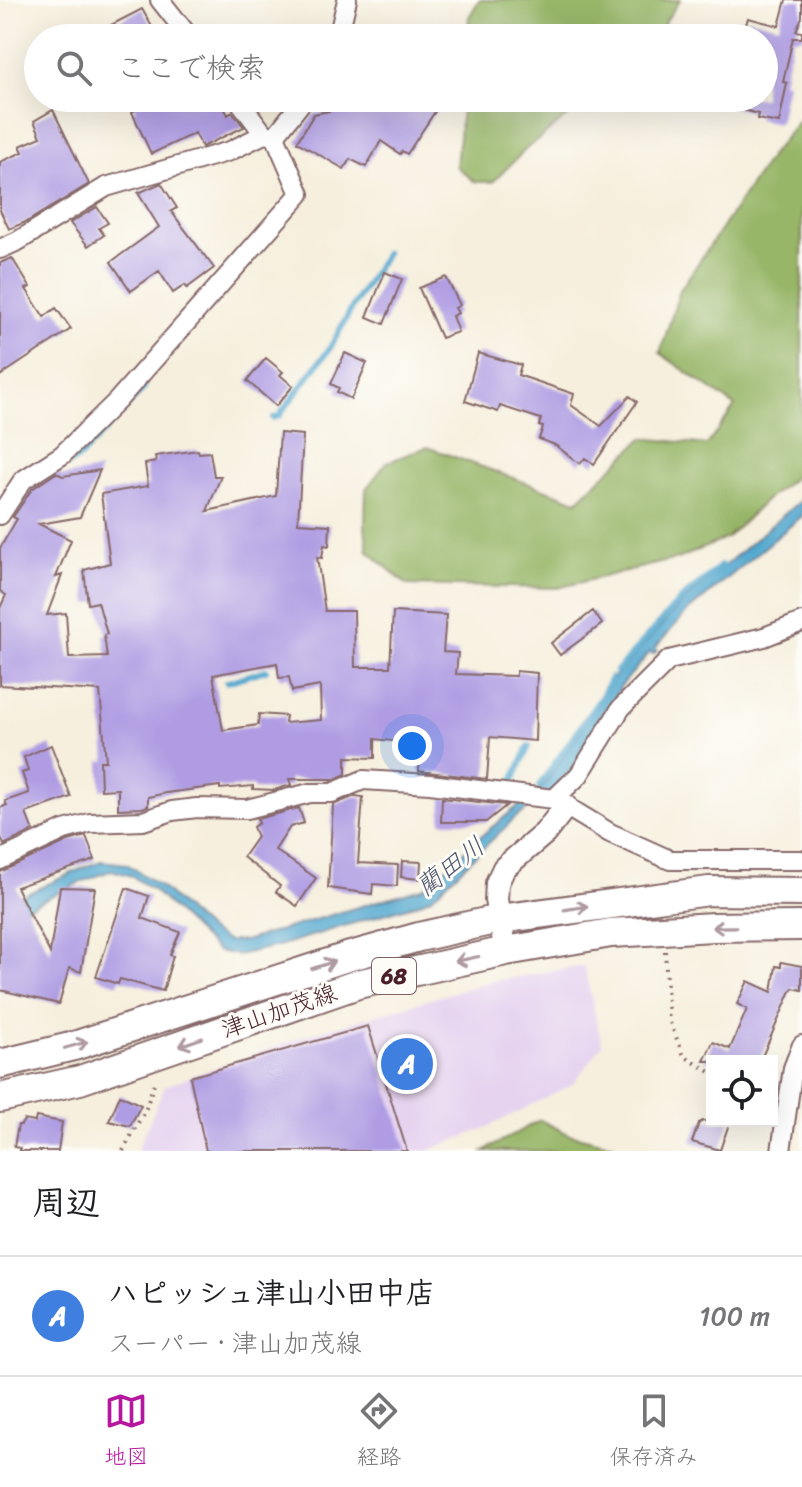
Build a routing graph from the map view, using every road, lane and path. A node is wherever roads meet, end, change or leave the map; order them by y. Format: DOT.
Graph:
graph roads {
  1 [pos="160,0"];
  2 [pos="347,0"];
  3 [pos="179,24"];
  4 [pos="341,24"];
  5 [pos="249,112"];
  6 [pos="292,112"];
  7 [pos="270,135"];
  8 [pos="0,249"];
  9 [pos="0,515"];
  10 [pos="802,622"];
  11 [pos="560,803"];
  12 [pos="0,860"];
  13 [pos="802,860"];
  14 [pos="802,892"];
  15 [pos="499,919"];
  16 [pos="802,926"];
  17 [pos="665,949"];
  18 [pos="506,951"];
  19 [pos="802,1045"];
  20 [pos="0,1064"];
  21 [pos="706,1069"];
  22 [pos="157,1074"];
  23 [pos="0,1098"];
  24 [pos="123,1151"];
  25 [pos="781,1151"];
  1 -- 3 [label="street"];
  2 -- 4 [label="street"];
  5 -- 7 [label="street"];
  6 -- 7 [label="street"];
  7 -- 8 [label="street"];
  7 -- 9 [label="street"];
  10 -- 11 [label="street"];
  11 -- 12 [label="street"];
  11 -- 13 [label="street"];
  11 -- 15 [label="street"];
  15 -- 14 [label="main road, 津山加茂線 / 68, one-way"];
  15 -- 18 [label="street"];
  20 -- 15 [label="main road, 津山加茂線 / 68, one-way"];
  16 -- 18 [label="main road, 津山加茂線 / 68, one-way"];
  17 -- 21 [label="path"];
  18 -- 23 [label="main road, 津山加茂線 / 68, one-way"];
  19 -- 25 [label="street"];
  22 -- 24 [label="path"];
}
